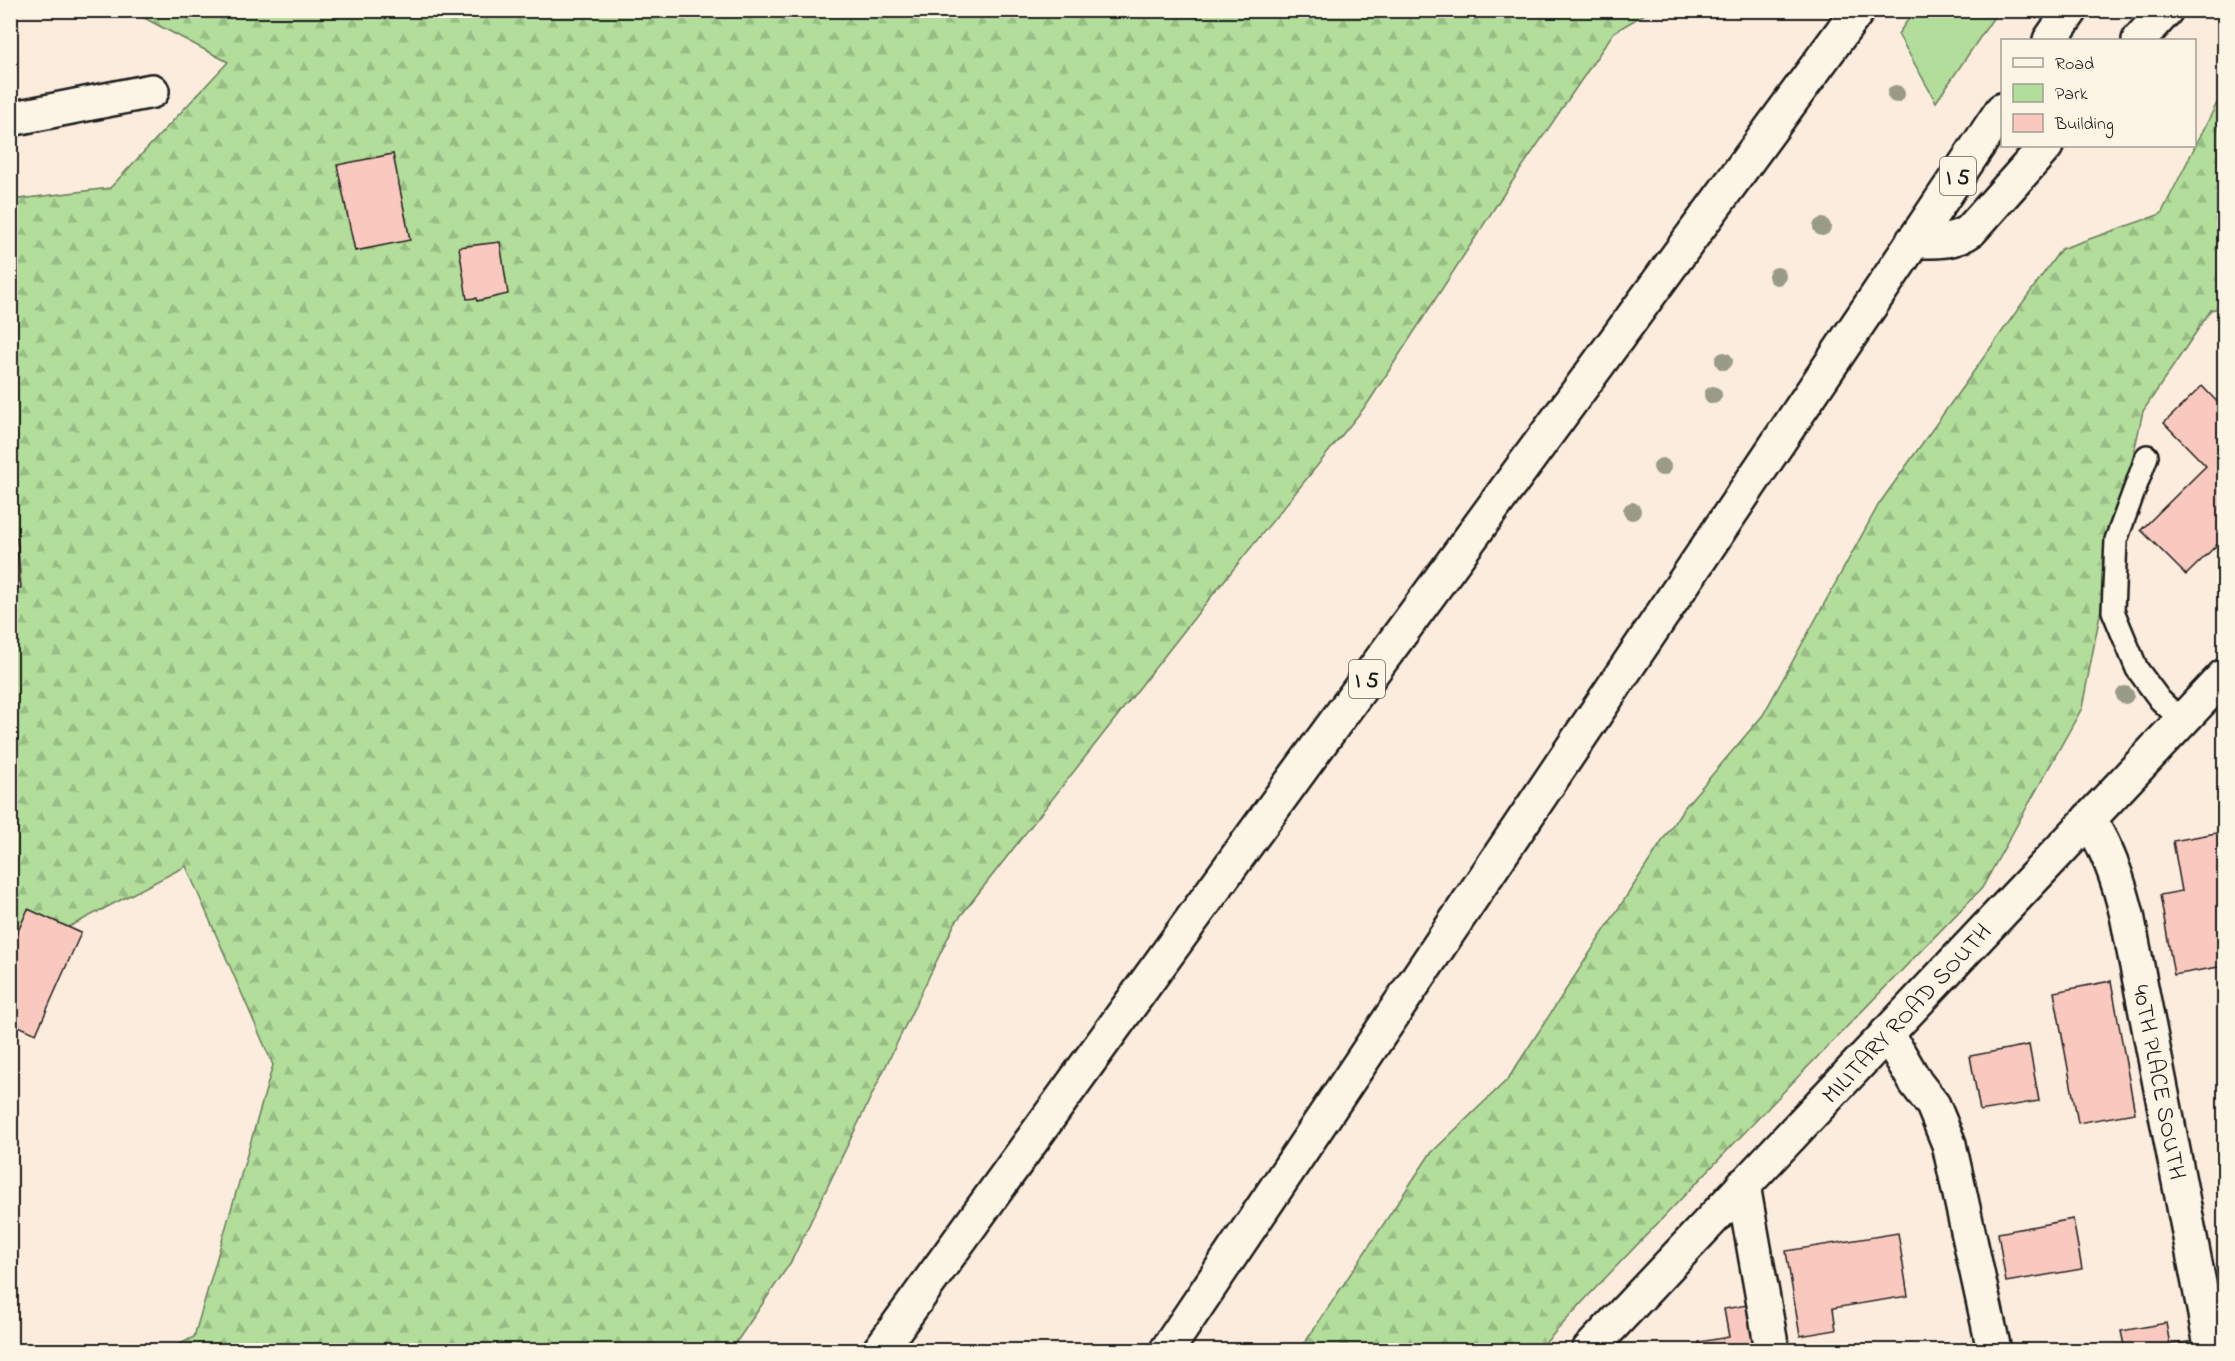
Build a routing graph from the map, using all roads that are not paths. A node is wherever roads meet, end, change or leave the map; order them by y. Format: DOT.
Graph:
graph roads {
  1 [pos="1858,10"];
  2 [pos="2071,10"];
  3 [pos="2166,10"];
  4 [pos="2051,39"];
  5 [pos="2140,39"];
  6 [pos="152,91"];
  7 [pos="2001,111"];
  8 [pos="10,119"];
  9 [pos="2045,147"];
  10 [pos="1912,242"];
  11 [pos="2147,456"];
  12 [pos="2224,676"];
  13 [pos="2182,721"];
  14 [pos="2089,819"];
  15 [pos="1887,1033"];
  16 [pos="1743,1185"];
  17 [pos="1599,1346"];
  18 [pos="880,1350"];
  19 [pos="1167,1350"];
  20 [pos="1772,1350"];
  21 [pos="1994,1350"];
  22 [pos="2212,1350"];
  1 -- 18 [label="main road, I 5"];
  2 -- 4 [label="main road"];
  3 -- 5 [label="main road"];
  6 -- 8 [label="main road"];
  7 -- 10 [label="main road, I 5"];
  9 -- 10 [label="main road"];
  10 -- 19 [label="main road, I 5"];
  11 -- 13 [label="lane"];
  12 -- 13 [label="main road, MILITARY ROAD SOUTH"];
  13 -- 14 [label="main road, MILITARY ROAD SOUTH"];
  14 -- 15 [label="main road, MILITARY ROAD SOUTH"];
  14 -- 22 [label="main road, 40TH PLACE SOUTH"];
  15 -- 16 [label="main road, MILITARY ROAD SOUTH"];
  15 -- 21 [label="main road"];
  16 -- 17 [label="main road, MILITARY ROAD SOUTH"];
  16 -- 20 [label="main road"];
}
